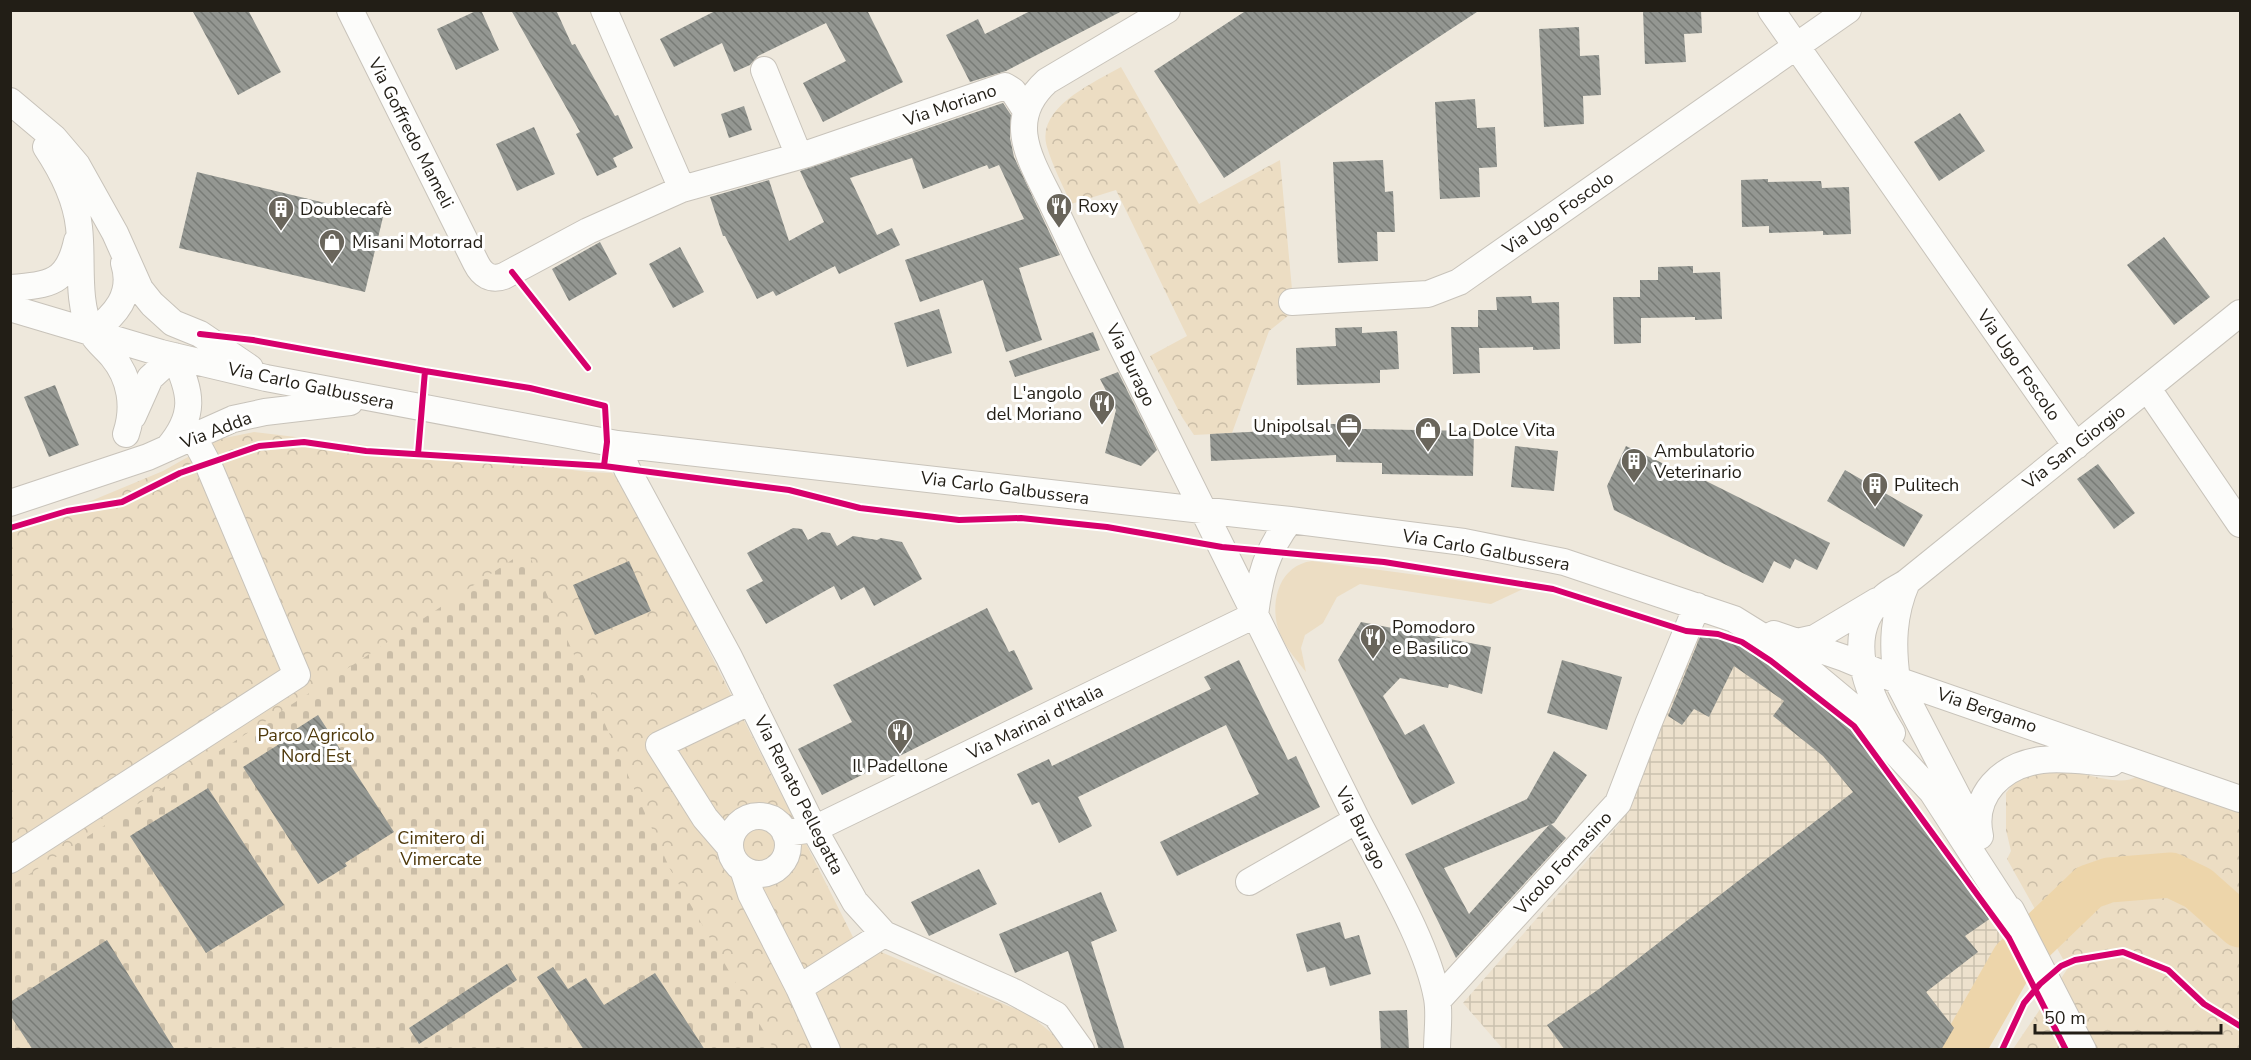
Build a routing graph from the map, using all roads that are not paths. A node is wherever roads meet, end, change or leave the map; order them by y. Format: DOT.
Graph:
graph roads {
  1 [pos="350,10"];
  2 [pos="604,10"];
  3 [pos="1771,10"];
  4 [pos="1848,10"];
  5 [pos="1151,14"];
  6 [pos="1797,47"];
  7 [pos="764,70"];
  8 [pos="10,102"];
  9 [pos="1026,111"];
  10 [pos="799,156"];
  11 [pos="682,189"];
  12 [pos="80,229"];
  13 [pos="115,234"];
  14 [pos="473,255"];
  15 [pos="10,288"];
  16 [pos="1292,302"];
  17 [pos="10,309"];
  18 [pos="2241,313"];
  19 [pos="92,333"];
  20 [pos="174,356"];
  21 [pos="266,378"];
  22 [pos="2148,388"];
  23 [pos="371,399"];
  24 [pos="126,434"];
  25 [pos="193,436"];
  26 [pos="616,444"];
  27 [pos="2076,446"];
  28 [pos="168,448"];
  29 [pos="90,475"];
  30 [pos="10,503"];
  31 [pos="1204,511"];
  32 [pos="1290,520"];
  33 [pos="2241,524"];
  34 [pos="1907,582"];
  35 [pos="1883,597"];
  36 [pos="1697,606"];
  37 [pos="1255,615"];
  38 [pos="1734,619"];
  39 [pos="1797,642"];
  40 [pos="1863,666"];
  41 [pos="1897,680"];
  42 [pos="751,701"];
  43 [pos="2141,764"];
  44 [pos="1935,795"];
  45 [pos="2241,799"];
  46 [pos="1356,820"];
  47 [pos="814,829"];
  48 [pos="785,833"];
  49 [pos="1982,845"];
  50 [pos="737,858"];
  51 [pos="10,860"];
  52 [pos="1249,882"];
  53 [pos="2019,926"];
  54 [pos="884,934"];
  55 [pos="799,988"];
  56 [pos="1438,1000"];
  57 [pos="827,1050"];
  58 [pos="1081,1050"];
  59 [pos="1437,1050"];
  60 [pos="2083,1050"];
  1 -- 14 [label="street, Via Goffredo Mameli"];
  2 -- 11 [label="street"];
  3 -- 6 [label="street, Via Ugo Foscolo"];
  4 -- 6 [label="street, Via Ugo Foscolo"];
  5 -- 9 [label="street"];
  6 -- 16 [label="street, Via Ugo Foscolo"];
  6 -- 27 [label="street, Via Ugo Foscolo"];
  7 -- 10 [label="street"];
  8 -- 12 [label="street"];
  8 -- 13 [label="street"];
  9 -- 10 [label="street, Via Moriano"];
  9 -- 31 [label="street, Via Burago"];
  10 -- 11 [label="street, Via Moriano"];
  11 -- 14 [label="street, Via Moriano"];
  12 -- 15 [label="street"];
  12 -- 19 [label="street"];
  13 -- 19 [label="street"];
  13 -- 21 [label="street"];
  17 -- 19 [label="street, Via Carlo Galbussera"];
  18 -- 22 [label="street, Via San Giorgio"];
  19 -- 20 [label="street, Via Carlo Galbussera"];
  19 -- 24 [label="street, Via Adda"];
  20 -- 21 [label="street, Via Carlo Galbussera"];
  20 -- 24 [label="street, Via Adda"];
  20 -- 28 [label="street, Via Adda"];
  21 -- 23 [label="street, Via Carlo Galbussera"];
  22 -- 27 [label="street, Via San Giorgio"];
  22 -- 33 [label="street"];
  23 -- 25 [label="street, Via Adda"];
  23 -- 26 [label="street, Via Carlo Galbussera"];
  24 -- 29 [label="street, Via Adda"];
  25 -- 28 [label="street, Via Adda"];
  25 -- 51 [label="street"];
  26 -- 31 [label="street, Via Carlo Galbussera"];
  26 -- 42 [label="street, Via Renato Pellegatta"];
  27 -- 34 [label="street, Via San Giorgio"];
  28 -- 29 [label="street, Via Adda"];
  29 -- 30 [label="street, Via Adda"];
  31 -- 32 [label="street, Via Carlo Galbussera"];
  31 -- 37 [label="street, Via Burago"];
  32 -- 36 [label="street, Via Carlo Galbussera"];
  32 -- 37 [label="street"];
  34 -- 35 [label="street, Via San Giorgio"];
  34 -- 41 [label="street"];
  35 -- 39 [label="street, Via San Giorgio"];
  35 -- 40 [label="street, Via San Giorgio"];
  36 -- 38 [label="street, Via Carlo Galbussera"];
  36 -- 56 [label="street, Vicolo Fornasino"];
  37 -- 46 [label="street, Via Burago"];
  37 -- 47 [label="street, Via Marinai d'Italia"];
  38 -- 39 [label="street, Via Bergamo"];
  38 -- 44 [label="street, Via Carlo Galbussera"];
  39 -- 40 [label="street, Via Bergamo"];
  40 -- 41 [label="street, Via Bergamo"];
  40 -- 44 [label="street, Via Carlo Galbussera"];
  41 -- 43 [label="street, Via Bergamo"];
  41 -- 49 [label="street, Via Carlo Galbussera"];
  42 -- 47 [label="street, Via Renato Pellegatta"];
  42 -- 50 [label="street"];
  43 -- 45 [label="street, Via Bergamo"];
  43 -- 49 [label="street, Via Carlo Galbussera"];
  44 -- 53 [label="street, Via Carlo Galbussera"];
  46 -- 52 [label="street"];
  46 -- 56 [label="street, Via Burago"];
  47 -- 48 [label="street, Via Marinai d'Italia"];
  47 -- 54 [label="street, Via Renato Pellegatta"];
  48 -- 50 [label="street"];
  48 -- 50 [label="street"];
  49 -- 53 [label="street, Via Carlo Galbussera"];
  50 -- 55 [label="street"];
  53 -- 60 [label="street, Via Carlo Galbussera"];
  54 -- 55 [label="street"];
  54 -- 58 [label="street, Via Renato Pellegatta"];
  55 -- 57 [label="street"];
  56 -- 59 [label="street, Via Burago"];
}
